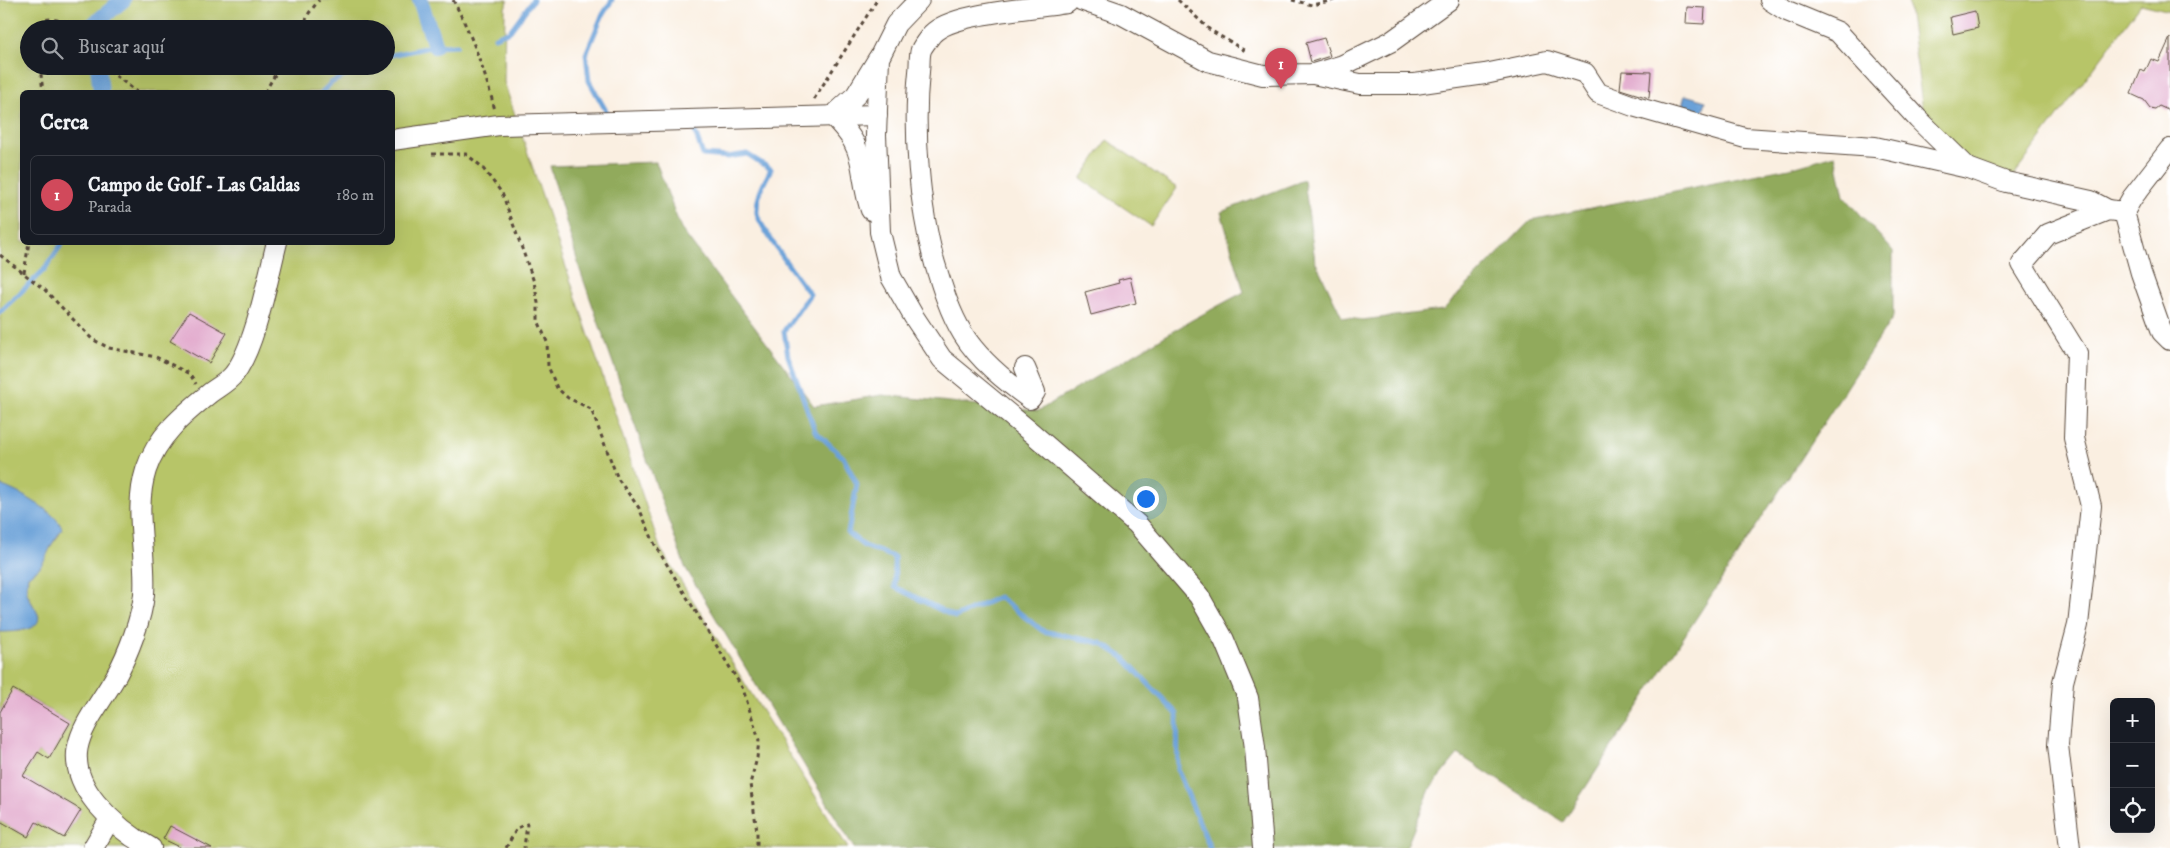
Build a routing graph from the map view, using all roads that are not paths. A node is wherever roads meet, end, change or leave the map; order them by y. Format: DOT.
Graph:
graph roads {
  1 [pos="919,0"];
  2 [pos="1070,0"];
  3 [pos="1081,0"];
  4 [pos="1449,0"];
  5 [pos="1770,0"];
  6 [pos="879,58"];
  7 [pos="1312,74"];
  8 [pos="877,114"];
  9 [pos="834,116"];
  10 [pos="395,140"];
  11 [pos="2170,149"];
  12 [pos="1968,168"];
  13 [pos="2116,211"];
  14 [pos="880,232"];
  15 [pos="276,245"];
  16 [pos="2170,340"];
  17 [pos="1025,368"];
  18 [pos="110,819"];
  19 [pos="94,848"];
  20 [pos="151,848"];
  21 [pos="1263,848"];
  22 [pos="2070,848"];
  1 -- 6 [label="street"];
  2 -- 17 [label="street"];
  3 -- 7 [label="street"];
  4 -- 7 [label="street"];
  5 -- 12 [label="street"];
  6 -- 8 [label="street"];
  6 -- 9 [label="street"];
  7 -- 12 [label="street"];
  8 -- 9 [label="street"];
  8 -- 14 [label="street"];
  9 -- 10 [label="street"];
  9 -- 14 [label="street"];
  11 -- 13 [label="street"];
  12 -- 13 [label="street"];
  13 -- 16 [label="street"];
  13 -- 22 [label="street"];
  14 -- 21 [label="street"];
  15 -- 18 [label="street"];
  18 -- 19 [label="street"];
  18 -- 20 [label="street"];
}
